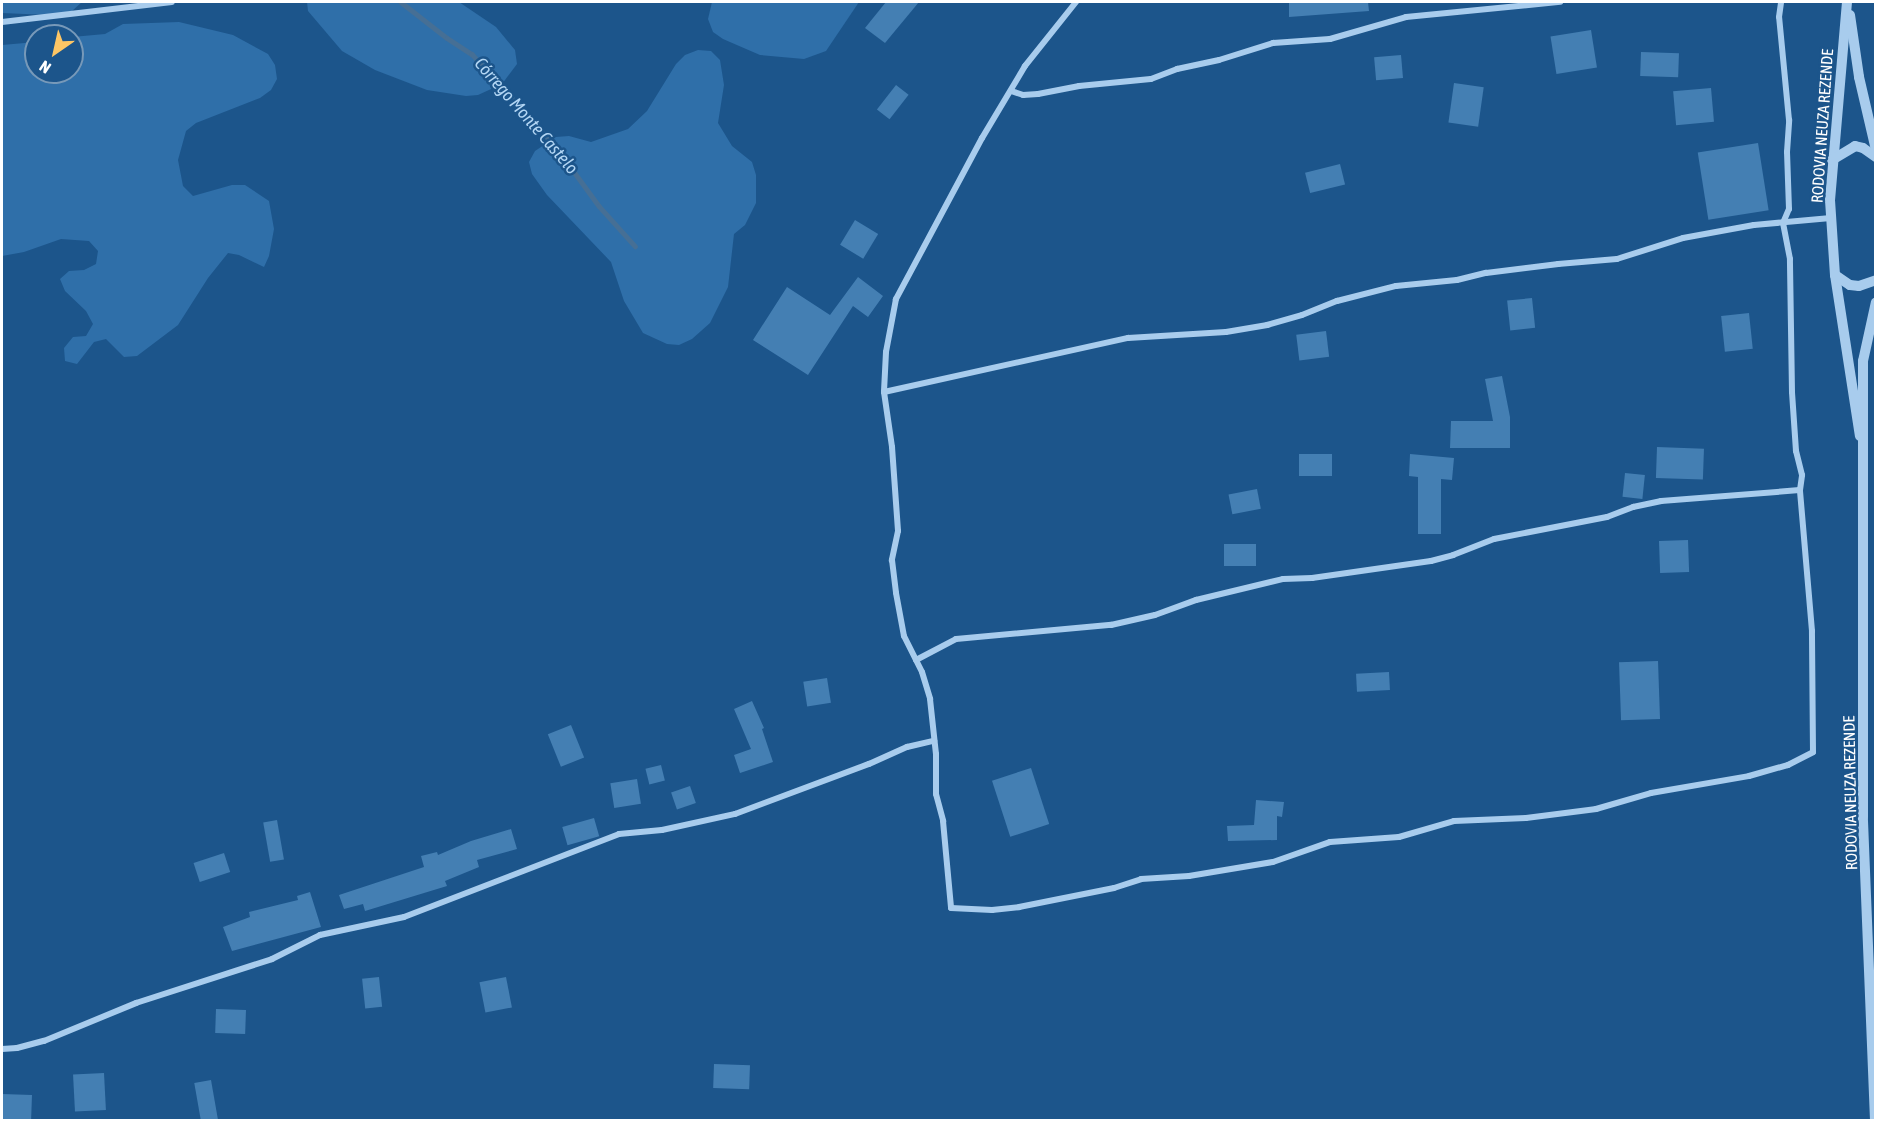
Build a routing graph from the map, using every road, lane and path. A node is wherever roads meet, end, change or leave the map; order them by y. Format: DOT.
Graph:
graph roads {
  1 [pos="172,2"];
  2 [pos="1076,2"];
  3 [pos="1560,2"];
  4 [pos="1781,2"];
  5 [pos="1848,2"];
  6 [pos="2,22"];
  7 [pos="1011,91"];
  8 [pos="1875,150"];
  9 [pos="1875,157"];
  10 [pos="1832,160"];
  11 [pos="1831,218"];
  12 [pos="1783,223"];
  13 [pos="1834,276"];
  14 [pos="1875,280"];
  15 [pos="1875,302"];
  16 [pos="884,392"];
  17 [pos="1865,466"];
  18 [pos="1800,490"];
  19 [pos="916,660"];
  20 [pos="934,741"];
  21 [pos="2,1049"];
  22 [pos="1875,1120"];
  1 -- 6 [label="street"];
  2 -- 7 [label="street"];
  3 -- 7 [label="street"];
  4 -- 12 [label="street"];
  5 -- 8 [label="street, RODOVIA NEUZA REZENDE"];
  5 -- 10 [label="street, RODOVIA NEUZA REZENDE"];
  7 -- 16 [label="street"];
  9 -- 10 [label="street"];
  10 -- 11 [label="street, RODOVIA NEUZA REZENDE"];
  11 -- 12 [label="street"];
  11 -- 13 [label="street, RODOVIA NEUZA REZENDE"];
  12 -- 16 [label="street"];
  12 -- 18 [label="street"];
  13 -- 14 [label="street"];
  13 -- 17 [label="street, RODOVIA NEUZA REZENDE"];
  15 -- 17 [label="street, RODOVIA NEUZA REZENDE"];
  16 -- 19 [label="street"];
  17 -- 22 [label="street, RODOVIA NEUZA REZENDE"];
  18 -- 19 [label="street"];
  18 -- 20 [label="street"];
  19 -- 20 [label="street"];
  20 -- 21 [label="street"];
}
